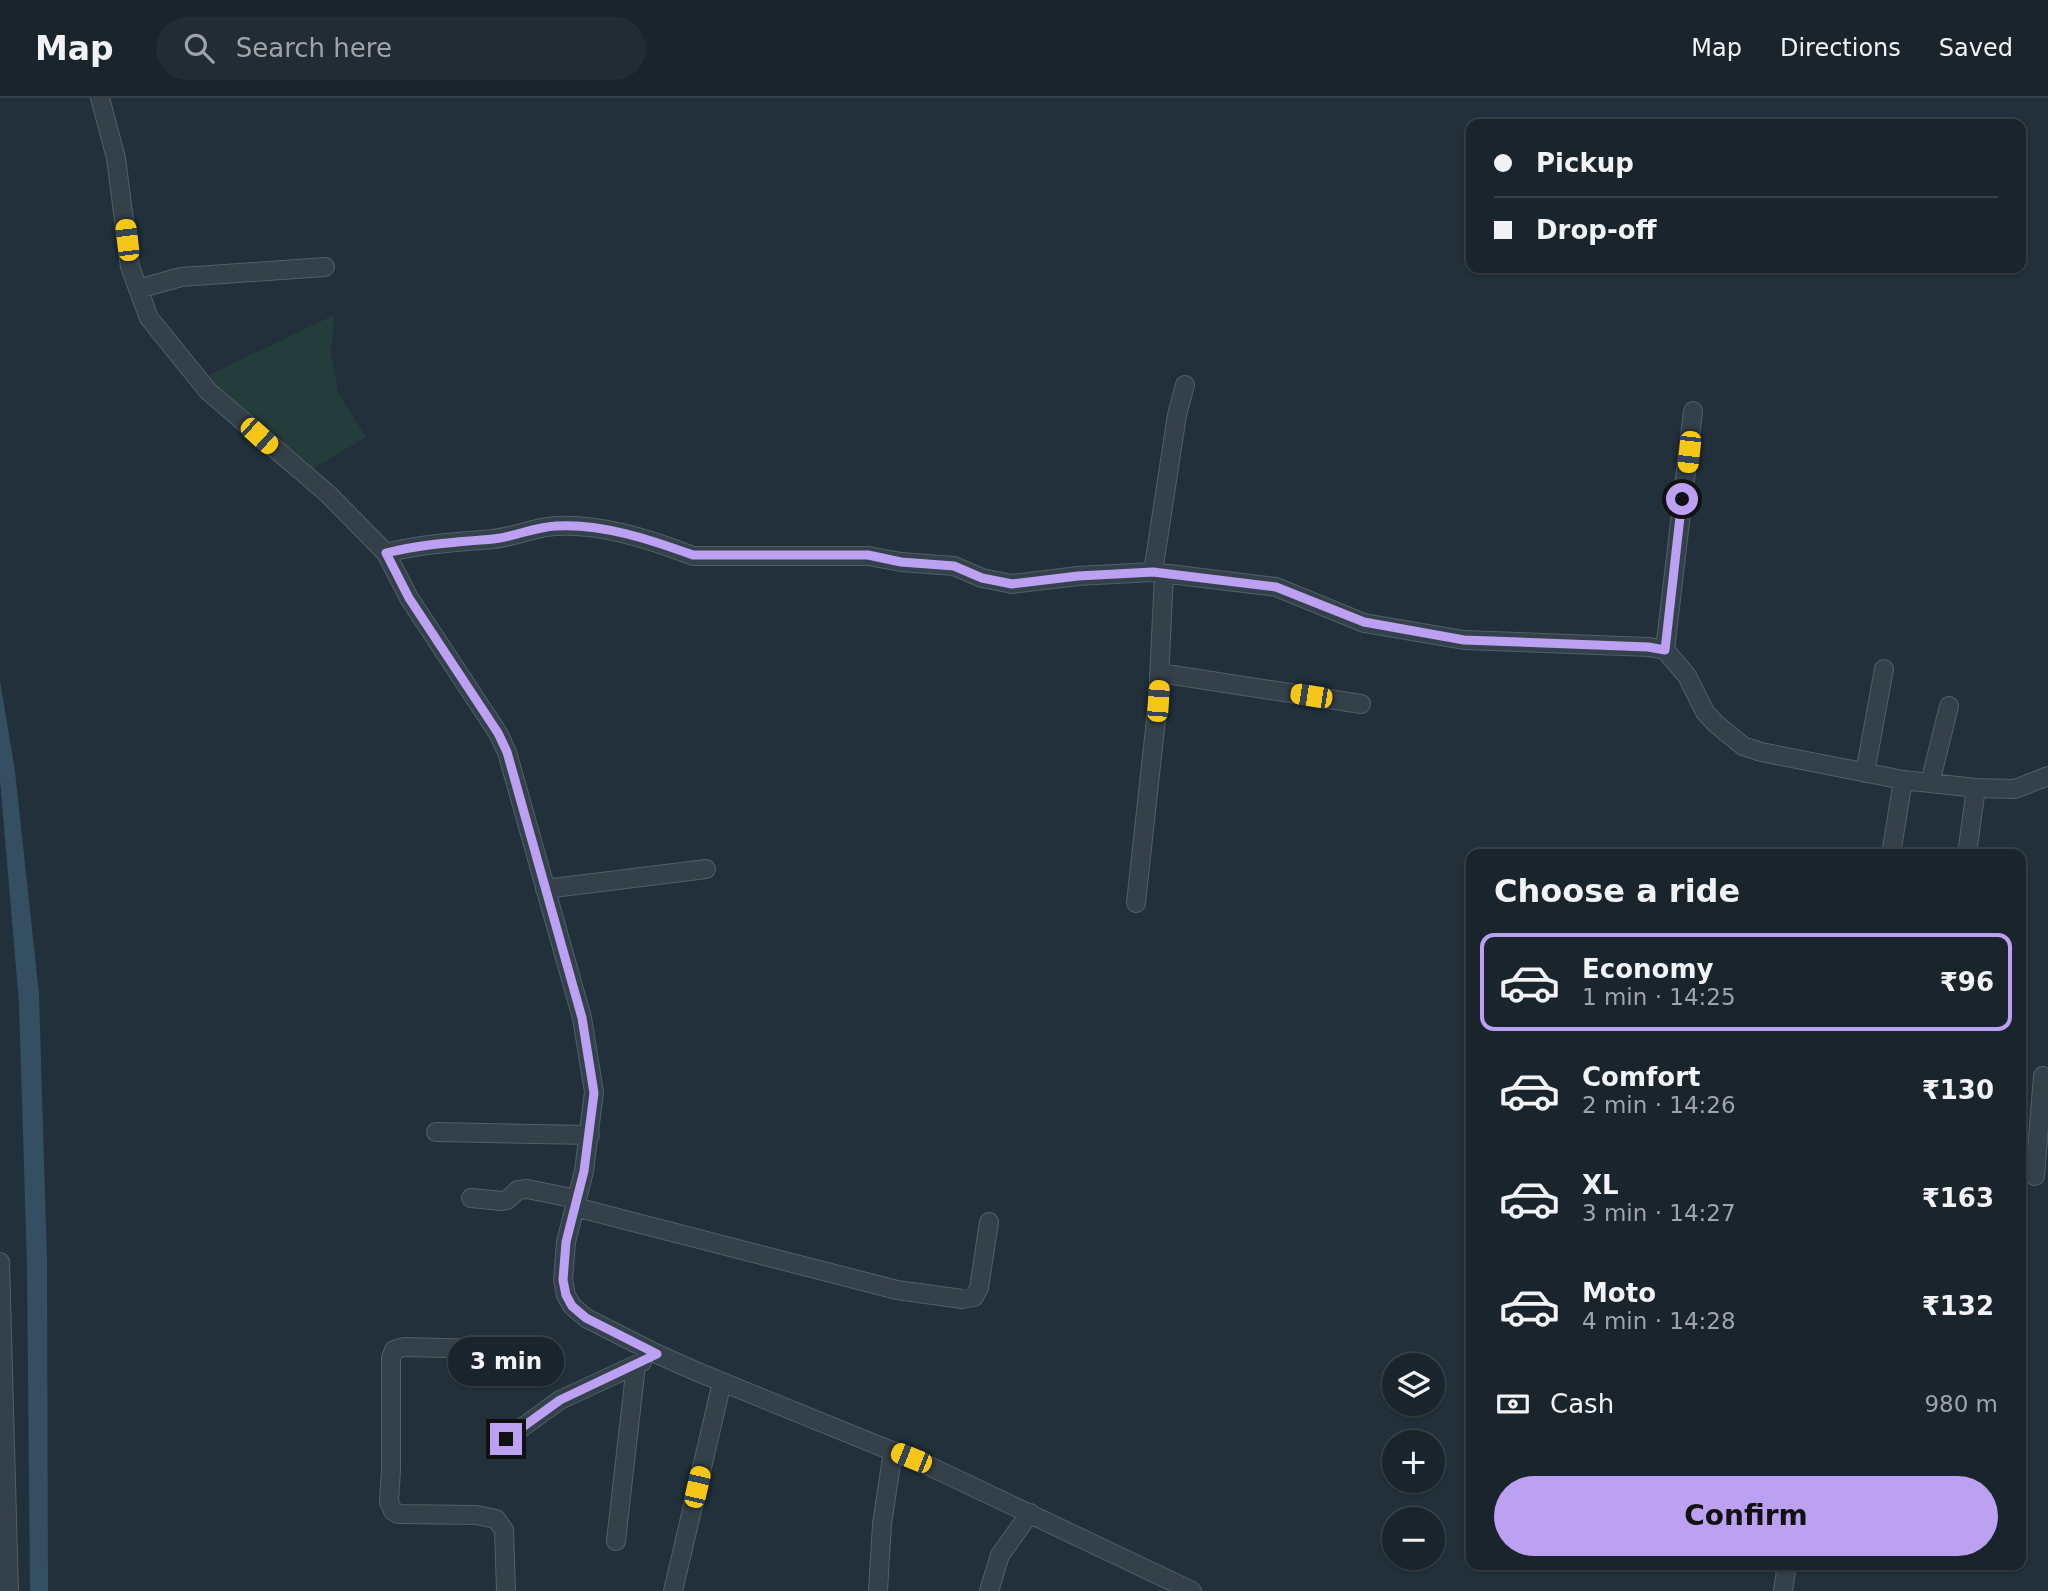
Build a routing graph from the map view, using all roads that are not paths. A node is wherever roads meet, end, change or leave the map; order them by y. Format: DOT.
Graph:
graph roads {
  1 [pos="100,98"];
  2 [pos="325,267"];
  3 [pos="138,289"];
  4 [pos="1185,384"];
  5 [pos="1693,411"];
  6 [pos="386,553"];
  7 [pos="1158,573"];
  8 [pos="1665,650"];
  9 [pos="1884,669"];
  10 [pos="1160,673"];
  11 [pos="1361,704"];
  12 [pos="1949,706"];
  13 [pos="1865,773"];
  14 [pos="2048,776"];
  15 [pos="1903,780"];
  16 [pos="1930,783"];
  17 [pos="1976,788"];
  18 [pos="1892,849"];
  19 [pos="1968,849"];
  20 [pos="706,869"];
  21 [pos="545,889"];
  22 [pos="1136,903"];
  23 [pos="2043,1076"];
  24 [pos="436,1132"];
  25 [pos="590,1135"];
  26 [pos="2035,1176"];
  27 [pos="471,1198"];
  28 [pos="576,1203"];
  29 [pos="989,1222"];
  30 [pos="0,1262"];
  31 [pos="0,1290"];
  32 [pos="483,1349"];
  33 [pos="657,1354"];
  34 [pos="636,1365"];
  35 [pos="722,1382"];
  36 [pos="506,1439"];
  37 [pos="893,1451"];
  38 [pos="1030,1514"];
  39 [pos="616,1541"];
  40 [pos="1786,1570"];
  41 [pos="9,1591"];
  42 [pos="506,1591"];
  43 [pos="673,1591"];
  44 [pos="878,1591"];
  45 [pos="989,1591"];
  46 [pos="1192,1591"];
  47 [pos="1783,1591"];
  1 -- 3 [label="street"];
  2 -- 3 [label="street"];
  3 -- 6 [label="street"];
  4 -- 7 [label="street"];
  5 -- 8 [label="street"];
  6 -- 7 [label="street"];
  6 -- 21 [label="street"];
  7 -- 8 [label="street"];
  7 -- 10 [label="street"];
  8 -- 13 [label="street"];
  9 -- 13 [label="street"];
  10 -- 11 [label="street"];
  10 -- 22 [label="street"];
  12 -- 16 [label="street"];
  13 -- 15 [label="street"];
  14 -- 17 [label="street"];
  15 -- 16 [label="street"];
  15 -- 18 [label="street"];
  16 -- 17 [label="street"];
  17 -- 19 [label="street"];
  20 -- 21 [label="street"];
  21 -- 25 [label="street"];
  23 -- 26 [label="street"];
  24 -- 25 [label="street"];
  25 -- 28 [label="street"];
  27 -- 28 [label="street"];
  28 -- 29 [label="street"];
  28 -- 33 [label="street"];
  30 -- 31 [label="street"];
  31 -- 41 [label="street"];
  32 -- 42 [label="street"];
  33 -- 34 [label="street"];
  33 -- 35 [label="street"];
  34 -- 36 [label="street"];
  34 -- 39 [label="street"];
  35 -- 37 [label="street"];
  35 -- 43 [label="street"];
  37 -- 38 [label="street"];
  37 -- 44 [label="street"];
  38 -- 45 [label="street"];
  38 -- 46 [label="street"];
  40 -- 47 [label="street"];
}
